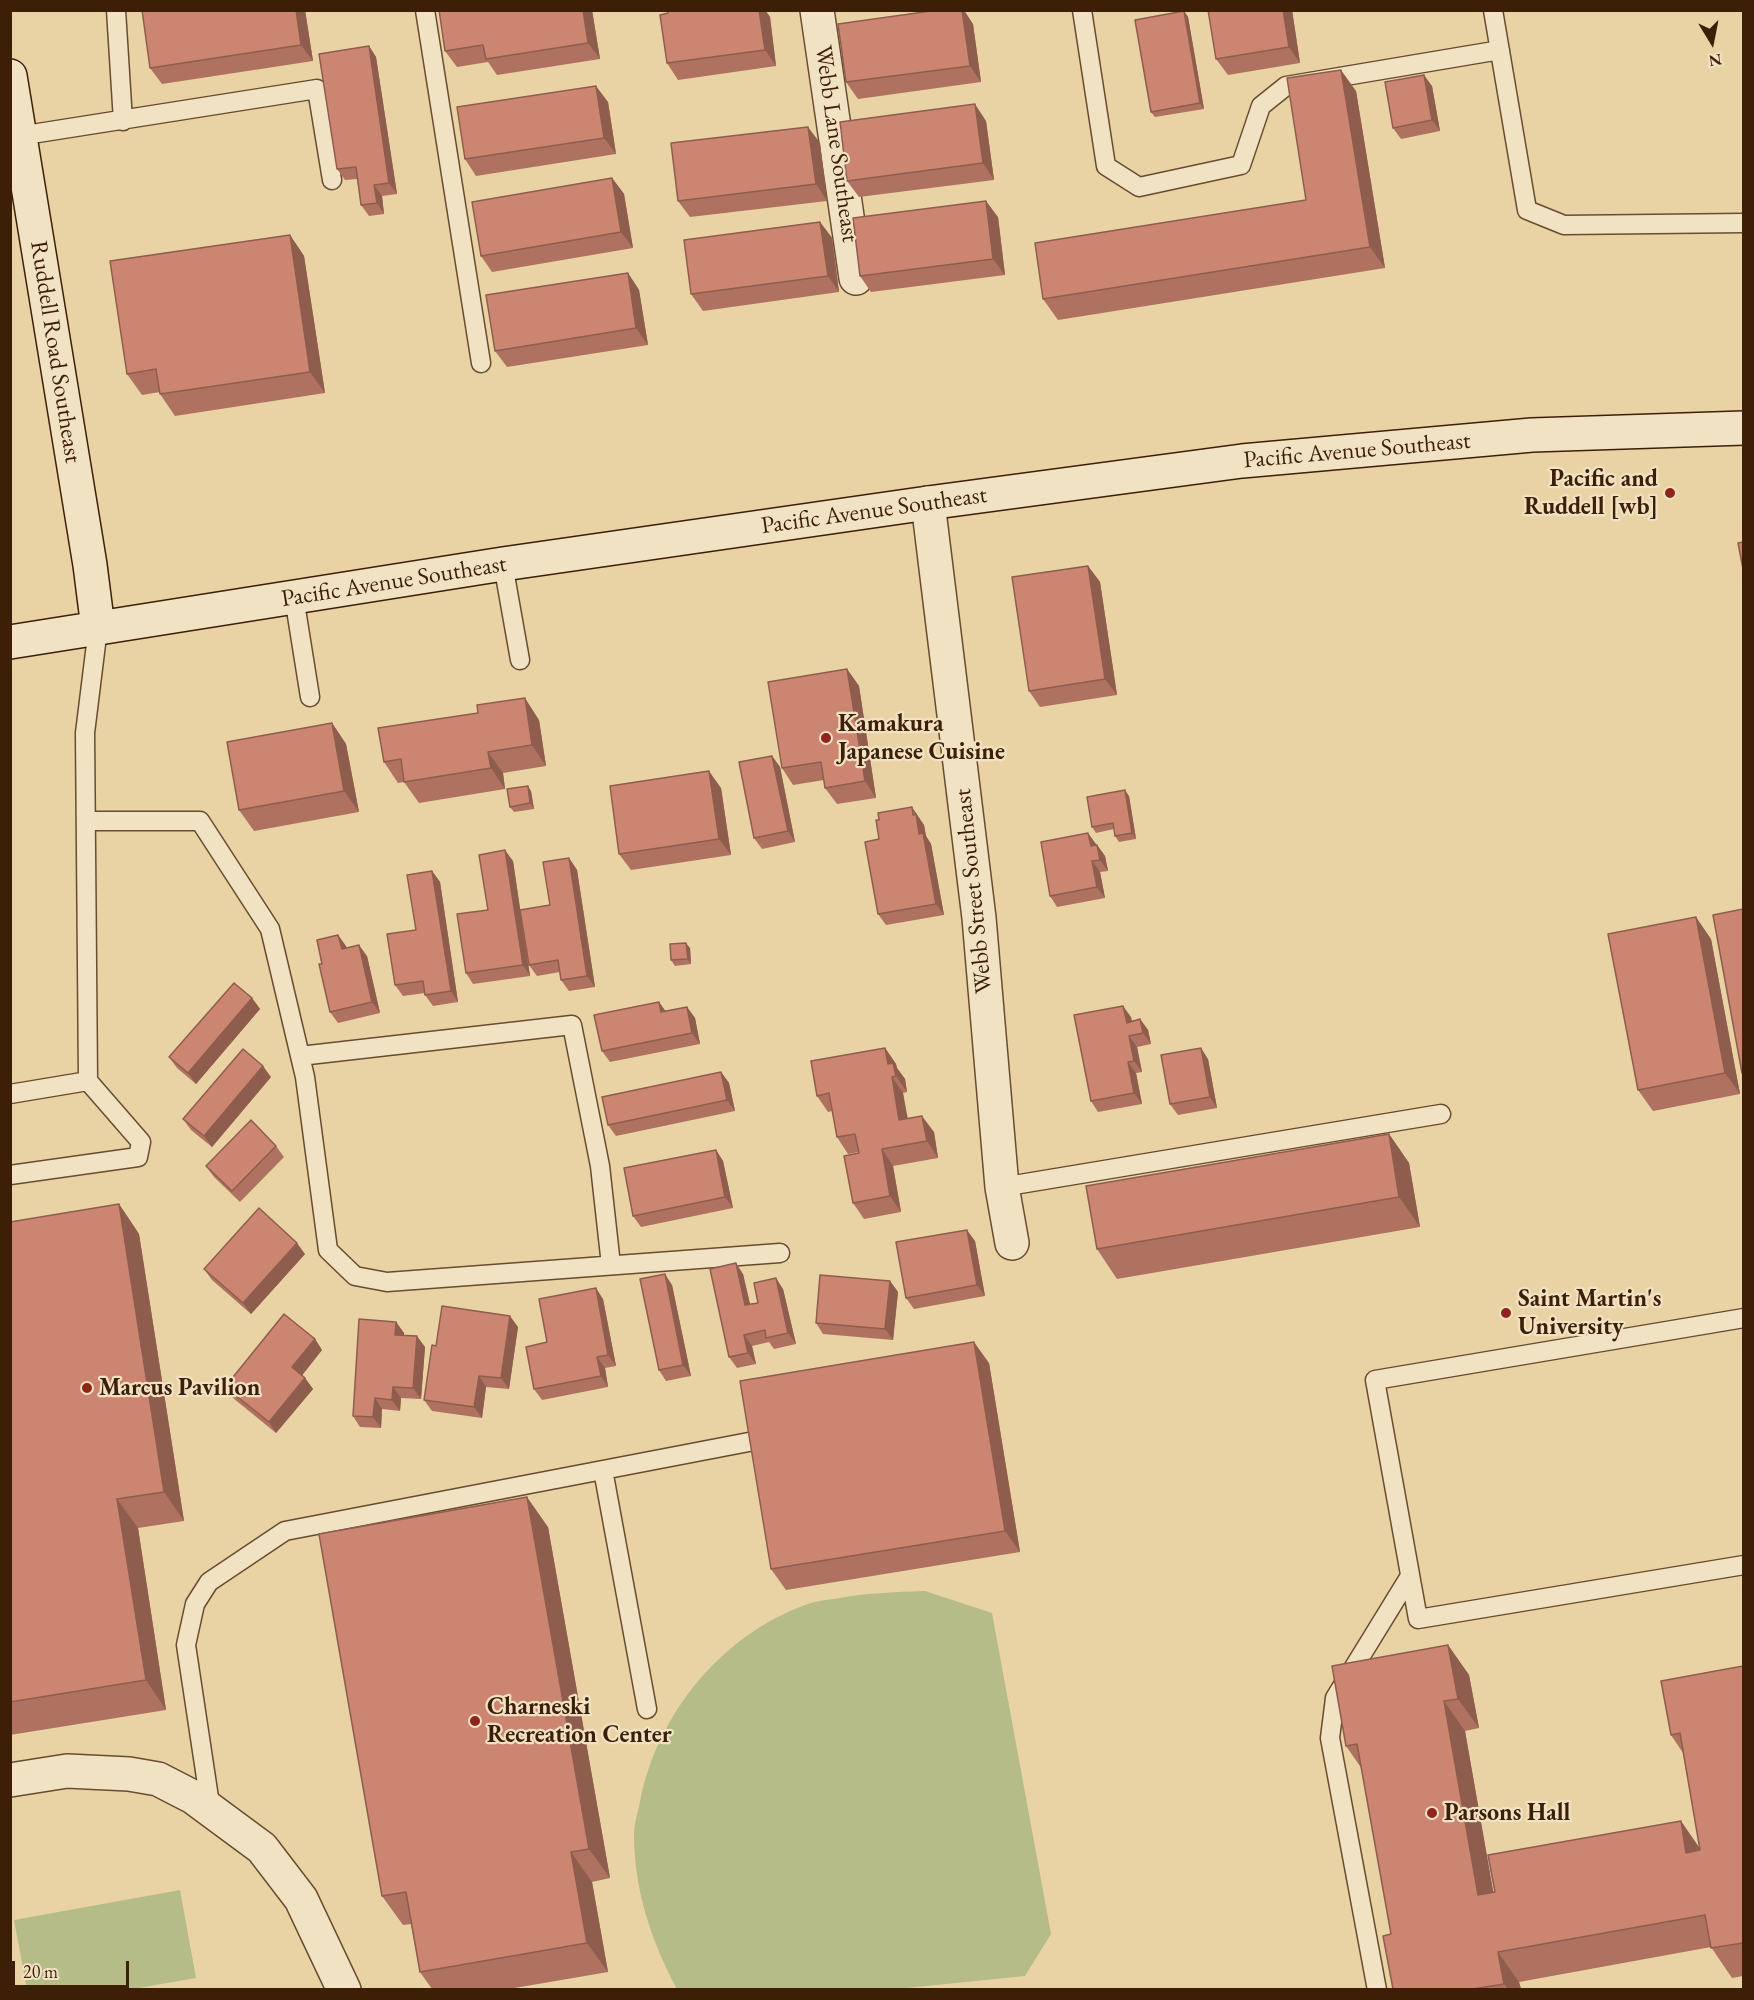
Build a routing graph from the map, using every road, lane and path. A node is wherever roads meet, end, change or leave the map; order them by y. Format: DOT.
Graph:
graph roads {
  1 [pos="116,10"];
  2 [pos="425,10"];
  3 [pos="817,10"];
  4 [pos="1082,10"];
  5 [pos="1493,10"];
  6 [pos="1500,50"];
  7 [pos="10,76"];
  8 [pos="123,121"];
  9 [pos="19,136"];
  10 [pos="332,180"];
  11 [pos="1743,223"];
  12 [pos="856,278"];
  13 [pos="481,363"];
  14 [pos="1743,428"];
  15 [pos="928,503"];
  16 [pos="503,564"];
  17 [pos="294,597"];
  18 [pos="98,628"];
  19 [pos="10,642"];
  20 [pos="520,660"];
  21 [pos="310,697"];
  22 [pos="86,821"];
  23 [pos="300,1056"];
  24 [pos="88,1081"];
  25 [pos="10,1094"];
  26 [pos="1441,1114"];
  27 [pos="10,1175"];
  28 [pos="1002,1186"];
  29 [pos="1012,1243"];
  30 [pos="780,1253"];
  31 [pos="610,1265"];
  32 [pos="1743,1318"];
  33 [pos="754,1441"];
  34 [pos="603,1470"];
  35 [pos="1743,1565"];
  36 [pos="1410,1576"];
  37 [pos="647,1709"];
  38 [pos="10,1780"];
  39 [pos="211,1811"];
  40 [pos="344,1989"];
  41 [pos="1377,1989"];
  1 -- 8 [label="lane"];
  2 -- 13 [label="lane"];
  3 -- 12 [label="main road, Webb Lane Southeast"];
  4 -- 6 [label="lane"];
  5 -- 6 [label="lane"];
  6 -- 11 [label="lane"];
  7 -- 9 [label="main road, Ruddell Road Southeast"];
  8 -- 9 [label="lane"];
  8 -- 10 [label="lane"];
  9 -- 18 [label="main road, Ruddell Road Southeast"];
  14 -- 15 [label="main road, Pacific Avenue Southeast"];
  15 -- 16 [label="main road, Pacific Avenue Southeast"];
  15 -- 28 [label="main road, Webb Street Southeast"];
  16 -- 17 [label="main road, Pacific Avenue Southeast"];
  16 -- 20 [label="lane"];
  17 -- 18 [label="main road, Pacific Avenue Southeast"];
  17 -- 21 [label="lane"];
  18 -- 19 [label="main road, Pacific Avenue Southeast"];
  18 -- 22 [label="lane"];
  22 -- 23 [label="lane"];
  22 -- 24 [label="lane"];
  23 -- 31 [label="lane"];
  23 -- 31 [label="lane"];
  24 -- 25 [label="lane"];
  24 -- 27 [label="lane"];
  26 -- 28 [label="lane"];
  28 -- 29 [label="main road, Webb Street Southeast"];
  30 -- 31 [label="lane"];
  32 -- 36 [label="lane"];
  33 -- 34 [label="lane"];
  34 -- 37 [label="lane"];
  34 -- 39 [label="lane"];
  35 -- 36 [label="lane"];
  36 -- 41 [label="lane"];
  38 -- 39 [label="main road"];
  39 -- 40 [label="main road"];
}
